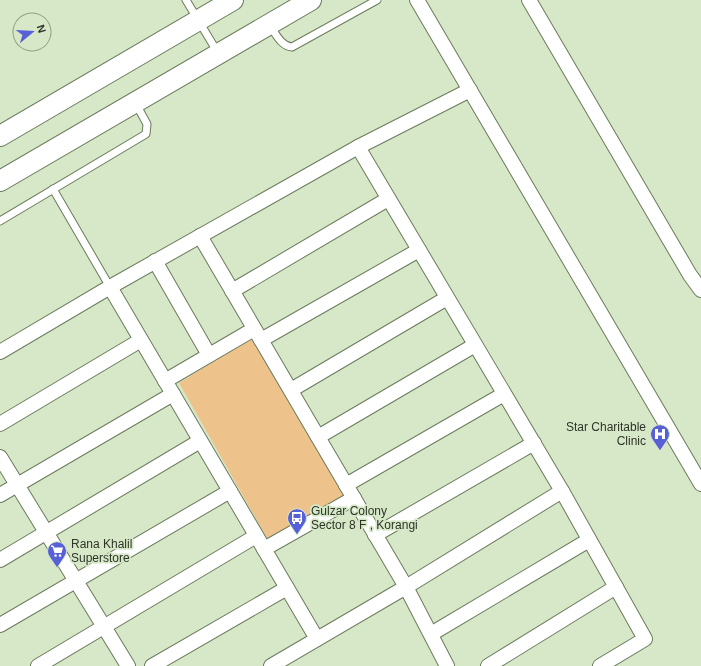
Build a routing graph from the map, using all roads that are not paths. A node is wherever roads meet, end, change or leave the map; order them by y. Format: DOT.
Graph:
graph roads {
  1 [pos="186,0"];
  2 [pos="233,0"];
  3 [pos="311,0"];
  4 [pos="377,0"];
  5 [pos="418,0"];
  6 [pos="529,0"];
  7 [pos="198,20"];
  8 [pos="269,24"];
  9 [pos="218,53"];
  10 [pos="470,90"];
  11 [pos="135,102"];
  12 [pos="0,136"];
  13 [pos="358,147"];
  14 [pos="0,181"];
  15 [pos="53,189"];
  16 [pos="388,198"];
  17 [pos="0,222"];
  18 [pos="200,236"];
  19 [pos="419,250"];
  20 [pos="155,261"];
  21 [pos="110,287"];
  22 [pos="701,290"];
  23 [pos="232,291"];
  24 [pos="447,298"];
  25 [pos="258,334"];
  26 [pos="141,340"];
  27 [pos="475,345"];
  28 [pos="0,352"];
  29 [pos="209,355"];
  30 [pos="165,381"];
  31 [pos="291,390"];
  32 [pos="173,394"];
  33 [pos="504,394"];
  34 [pos="0,424"];
  35 [pos="318,437"];
  36 [pos="200,441"];
  37 [pos="534,443"];
  38 [pos="0,457"];
  39 [pos="701,484"];
  40 [pos="17,485"];
  41 [pos="346,485"];
  42 [pos="230,491"];
  43 [pos="562,491"];
  44 [pos="0,495"];
  45 [pos="354,498"];
  46 [pos="46,532"];
  47 [pos="375,535"];
  48 [pos="256,536"];
  49 [pos="590,540"];
  50 [pos="264,549"];
  51 [pos="0,560"];
  52 [pos="76,580"];
  53 [pos="406,587"];
  54 [pos="616,587"];
  55 [pos="287,588"];
  56 [pos="0,624"];
  57 [pos="104,627"];
  58 [pos="430,634"];
  59 [pos="317,639"];
  60 [pos="38,666"];
  61 [pos="128,666"];
  62 [pos="152,666"];
  63 [pos="271,666"];
  64 [pos="447,666"];
  65 [pos="488,666"];
  66 [pos="600,666"];
  1 -- 7 [label="lane"];
  2 -- 7 [label="street"];
  3 -- 8 [label="street"];
  4 -- 8 [label="lane"];
  5 -- 10 [label="street"];
  6 -- 22 [label="street"];
  7 -- 9 [label="lane"];
  7 -- 12 [label="street"];
  8 -- 9 [label="street"];
  9 -- 11 [label="street"];
  10 -- 13 [label="street"];
  10 -- 39 [label="street"];
  11 -- 14 [label="street"];
  11 -- 15 [label="lane"];
  13 -- 16 [label="street"];
  13 -- 18 [label="street"];
  15 -- 17 [label="lane"];
  15 -- 21 [label="lane"];
  16 -- 19 [label="street"];
  16 -- 23 [label="street"];
  18 -- 20 [label="street"];
  18 -- 23 [label="street"];
  19 -- 24 [label="street"];
  19 -- 25 [label="street"];
  20 -- 21 [label="street"];
  20 -- 29 [label="street"];
  21 -- 26 [label="street"];
  21 -- 28 [label="street"];
  23 -- 25 [label="street"];
  24 -- 27 [label="street"];
  24 -- 31 [label="street"];
  25 -- 29 [label="street"];
  25 -- 31 [label="street"];
  26 -- 30 [label="street"];
  26 -- 34 [label="street"];
  27 -- 33 [label="street"];
  27 -- 35 [label="street"];
  29 -- 30 [label="street"];
  30 -- 32 [label="street"];
  31 -- 35 [label="street"];
  32 -- 36 [label="street"];
  32 -- 40 [label="street"];
  33 -- 37 [label="street"];
  33 -- 41 [label="street"];
  35 -- 41 [label="street"];
  36 -- 42 [label="street"];
  36 -- 46 [label="street"];
  37 -- 43 [label="street"];
  37 -- 47 [label="street"];
  38 -- 40 [label="street"];
  40 -- 44 [label="street"];
  40 -- 46 [label="street"];
  41 -- 45 [label="street"];
  42 -- 48 [label="street"];
  42 -- 52 [label="street"];
  43 -- 49 [label="street"];
  43 -- 53 [label="street"];
  45 -- 47 [label="street"];
  45 -- 50 [label="street"];
  46 -- 51 [label="street"];
  46 -- 52 [label="street"];
  47 -- 53 [label="street"];
  48 -- 50 [label="street"];
  48 -- 57 [label="street"];
  49 -- 54 [label="street"];
  49 -- 58 [label="street"];
  50 -- 55 [label="street"];
  52 -- 56 [label="street"];
  52 -- 57 [label="street"];
  53 -- 58 [label="street"];
  53 -- 59 [label="street"];
  54 -- 65 [label="street"];
  54 -- 66 [label="street"];
  55 -- 59 [label="street"];
  55 -- 62 [label="street"];
  57 -- 60 [label="street"];
  57 -- 61 [label="street"];
  58 -- 64 [label="street"];
  59 -- 63 [label="street"];
}
